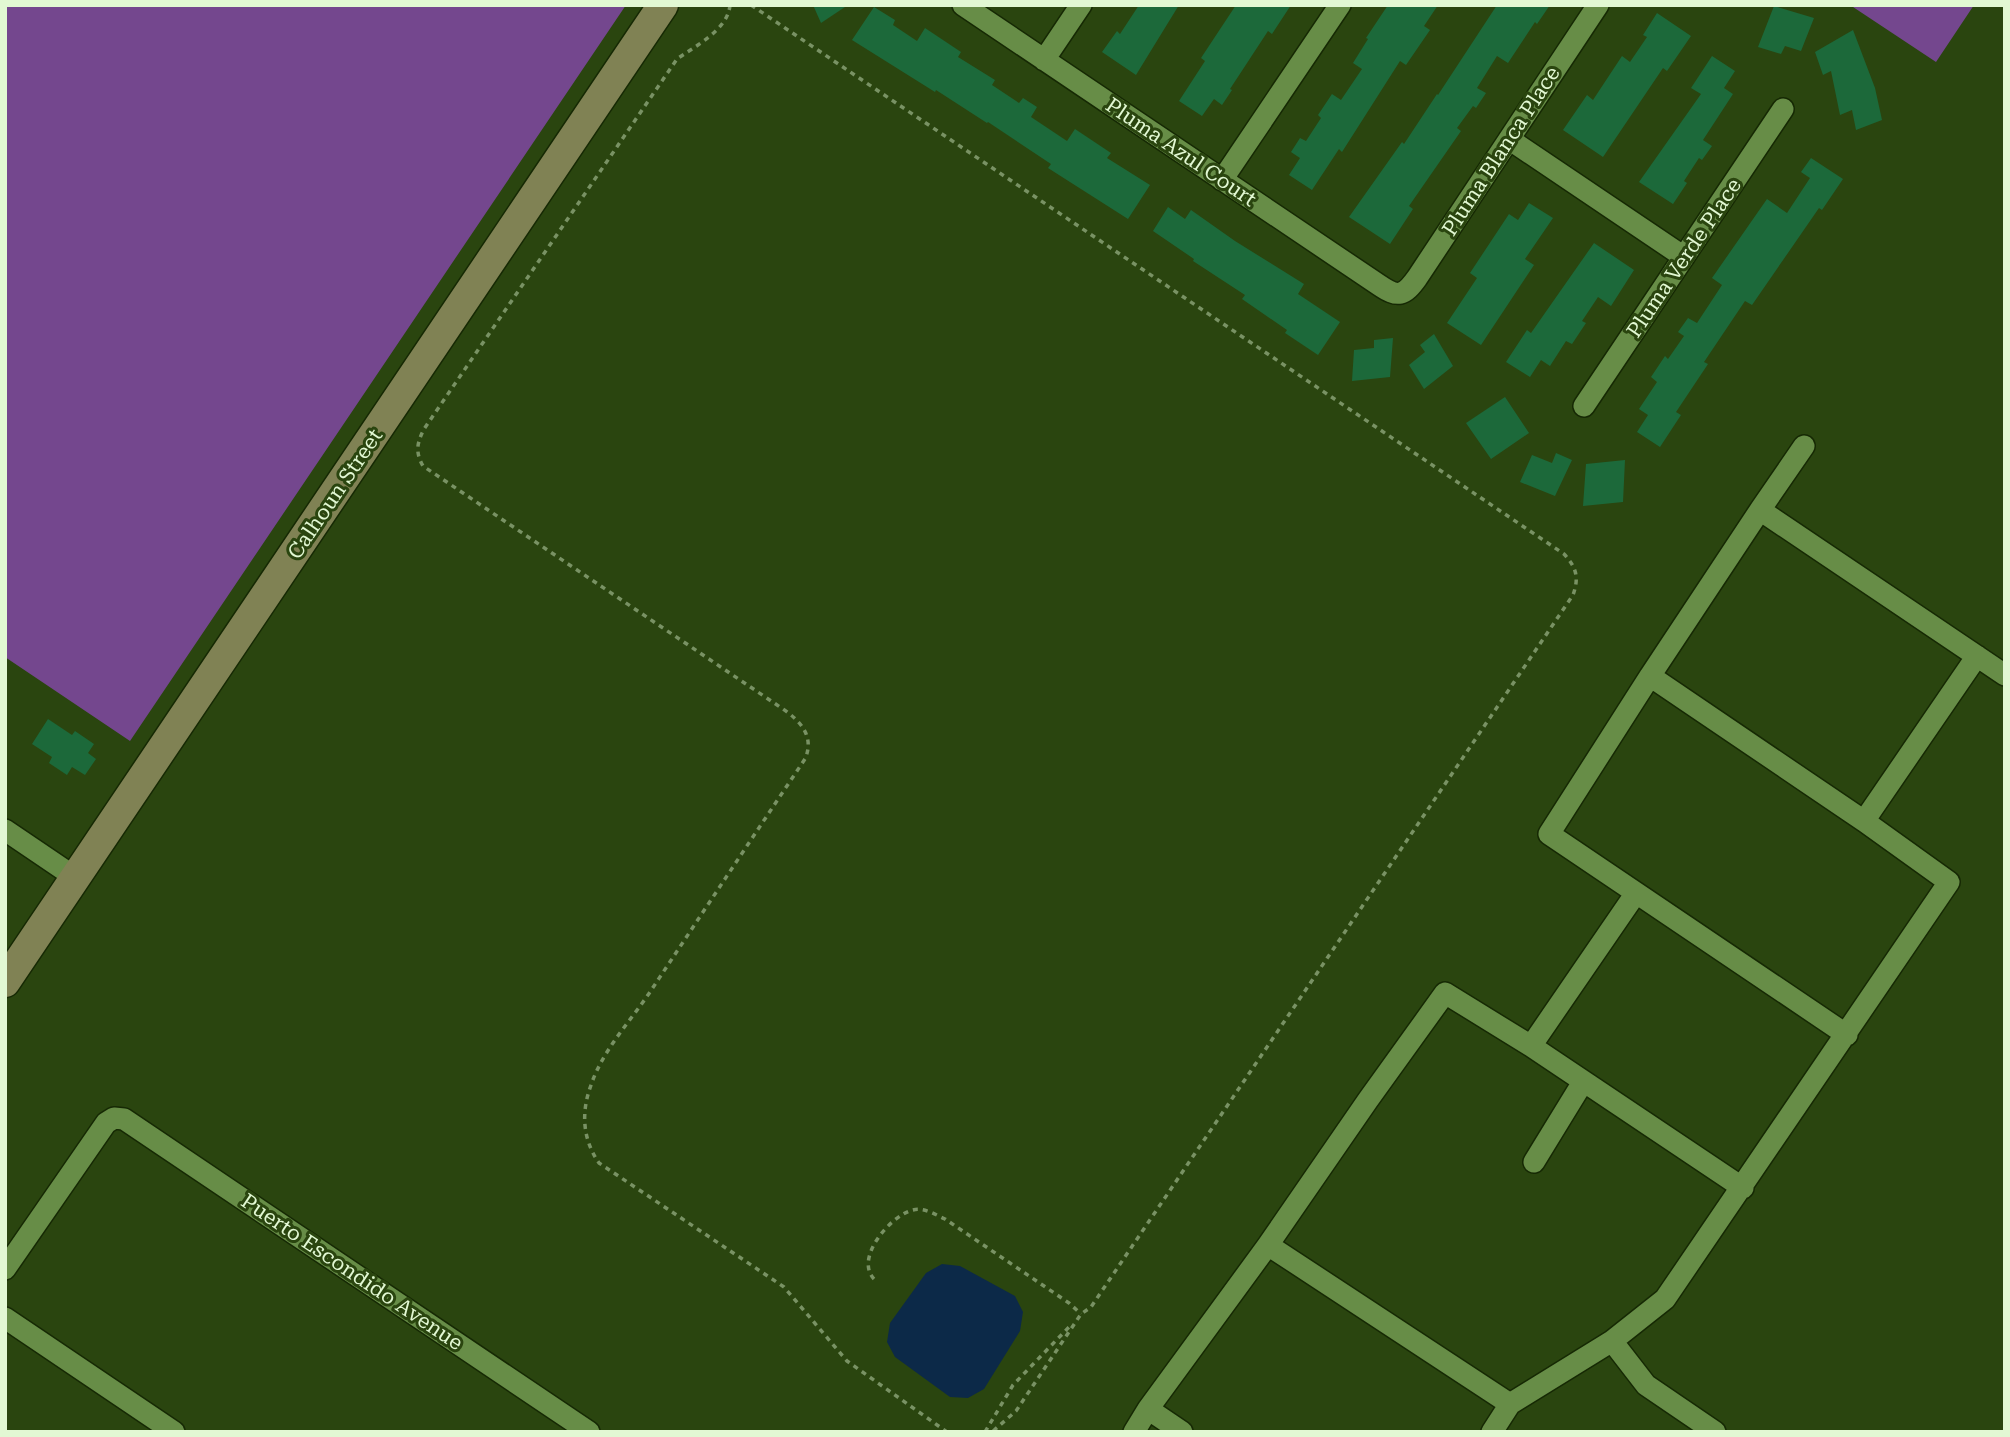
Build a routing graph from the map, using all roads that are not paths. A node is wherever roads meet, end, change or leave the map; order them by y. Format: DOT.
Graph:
graph roads {
  1 [pos="663,5"];
  2 [pos="963,5"];
  3 [pos="1081,5"];
  4 [pos="1340,5"];
  5 [pos="1598,5"];
  6 [pos="1044,60"];
  7 [pos="1783,109"];
  8 [pos="1509,139"];
  9 [pos="1222,180"];
  10 [pos="1684,257"];
  11 [pos="1401,294"];
  12 [pos="1584,406"];
  13 [pos="1804,446"];
  14 [pos="1760,510"];
  15 [pos="1977,656"];
  16 [pos="2005,675"];
  17 [pos="1650,676"];
  18 [pos="1864,821"];
  19 [pos="5,830"];
  20 [pos="76,878"];
  21 [pos="1636,893"];
  22 [pos="5,982"];
  23 [pos="1847,1035"];
  24 [pos="1531,1046"];
  25 [pos="1583,1082"];
  26 [pos="1534,1161"];
  27 [pos="1743,1188"];
  28 [pos="1268,1245"];
  29 [pos="5,1269"];
  30 [pos="5,1318"];
  31 [pos="1612,1341"];
  32 [pos="1510,1404"];
  33 [pos="1148,1409"];
  34 [pos="1131,1431"];
  35 [pos="174,1432"];
  36 [pos="589,1432"];
  37 [pos="1182,1432"];
  38 [pos="1492,1432"];
  39 [pos="1715,1432"];
  1 -- 20 [label="street, Calhoun Street"];
  2 -- 6 [label="street, Pluma Azul Court"];
  3 -- 6 [label="street"];
  4 -- 9 [label="street"];
  5 -- 8 [label="street, Pluma Blanca Place"];
  6 -- 9 [label="street, Pluma Azul Court"];
  7 -- 10 [label="street, Pluma Verde Place"];
  8 -- 10 [label="street"];
  8 -- 11 [label="street, Pluma Blanca Place"];
  9 -- 11 [label="street, Pluma Azul Court"];
  10 -- 12 [label="street, Pluma Verde Place"];
  13 -- 14 [label="street"];
  14 -- 15 [label="street"];
  14 -- 17 [label="street"];
  15 -- 16 [label="street"];
  15 -- 18 [label="street"];
  17 -- 18 [label="street"];
  17 -- 21 [label="street"];
  18 -- 23 [label="street"];
  19 -- 20 [label="street"];
  20 -- 22 [label="street, Calhoun Street"];
  21 -- 23 [label="street"];
  21 -- 24 [label="street"];
  23 -- 27 [label="street"];
  24 -- 25 [label="street"];
  24 -- 28 [label="street"];
  25 -- 26 [label="street"];
  25 -- 27 [label="street"];
  27 -- 31 [label="street"];
  28 -- 32 [label="street"];
  28 -- 33 [label="street"];
  29 -- 36 [label="street, Puerto Escondido Avenue"];
  30 -- 35 [label="street"];
  31 -- 32 [label="street"];
  31 -- 39 [label="street"];
  32 -- 38 [label="street"];
  33 -- 34 [label="street"];
  33 -- 37 [label="street"];
}
